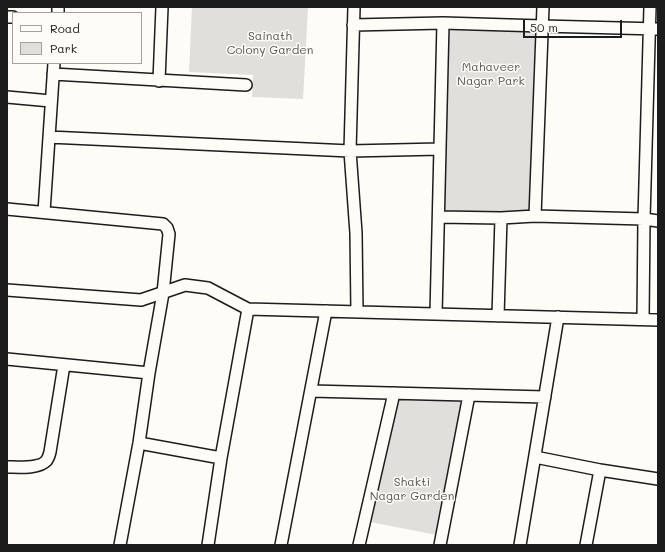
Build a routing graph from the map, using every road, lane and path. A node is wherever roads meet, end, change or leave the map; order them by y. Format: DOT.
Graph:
graph roads {
  1 [pos="162,7"];
  2 [pos="354,7"];
  3 [pos="543,7"];
  4 [pos="650,7"];
  5 [pos="443,23"];
  6 [pos="353,25"];
  7 [pos="542,26"];
  8 [pos="654,28"];
  9 [pos="54,64"];
  10 [pos="53,74"];
  11 [pos="159,81"];
  12 [pos="246,85"];
  13 [pos="7,97"];
  14 [pos="51,101"];
  15 [pos="49,137"];
  16 [pos="440,150"];
  17 [pos="350,151"];
  18 [pos="7,209"];
  19 [pos="44,212"];
  20 [pos="535,216"];
  21 [pos="439,217"];
  22 [pos="501,218"];
  23 [pos="644,219"];
  24 [pos="658,221"];
  25 [pos="7,290"];
  26 [pos="162,292"];
  27 [pos="248,310"];
  28 [pos="326,311"];
  29 [pos="357,312"];
  30 [pos="436,314"];
  31 [pos="498,316"];
  32 [pos="558,317"];
  33 [pos="643,319"];
  34 [pos="658,320"];
  35 [pos="7,359"];
  36 [pos="64,365"];
  37 [pos="149,373"];
  38 [pos="311,391"];
  39 [pos="394,393"];
  40 [pos="469,395"];
  41 [pos="545,397"];
  42 [pos="139,443"];
  43 [pos="534,457"];
  44 [pos="221,458"];
  45 [pos="7,467"];
  46 [pos="600,470"];
  47 [pos="658,479"];
  48 [pos="120,545"];
  49 [pos="208,545"];
  50 [pos="281,545"];
  51 [pos="359,545"];
  52 [pos="440,545"];
  53 [pos="520,545"];
  54 [pos="586,545"];
  1 -- 11 [label="street"];
  2 -- 6 [label="street"];
  3 -- 7 [label="street"];
  4 -- 8 [label="street"];
  5 -- 6 [label="street"];
  5 -- 7 [label="street"];
  5 -- 16 [label="street"];
  6 -- 17 [label="street"];
  7 -- 8 [label="street"];
  7 -- 20 [label="street"];
  8 -- 23 [label="street"];
  9 -- 10 [label="street"];
  10 -- 11 [label="street"];
  10 -- 14 [label="street"];
  11 -- 12 [label="street"];
  13 -- 14 [label="street"];
  14 -- 15 [label="street"];
  15 -- 17 [label="street"];
  15 -- 19 [label="street"];
  16 -- 17 [label="street"];
  16 -- 21 [label="street"];
  17 -- 29 [label="street"];
  18 -- 19 [label="street"];
  19 -- 26 [label="street"];
  20 -- 22 [label="street"];
  20 -- 23 [label="street"];
  21 -- 22 [label="street"];
  21 -- 30 [label="street"];
  22 -- 31 [label="street"];
  23 -- 24 [label="street"];
  23 -- 33 [label="street"];
  25 -- 26 [label="street"];
  26 -- 27 [label="street"];
  26 -- 37 [label="street"];
  27 -- 28 [label="street"];
  27 -- 44 [label="street"];
  28 -- 29 [label="street"];
  28 -- 38 [label="street"];
  29 -- 30 [label="street"];
  30 -- 31 [label="street"];
  31 -- 32 [label="street"];
  32 -- 33 [label="street"];
  32 -- 41 [label="street"];
  33 -- 34 [label="street"];
  35 -- 36 [label="street"];
  36 -- 37 [label="street"];
  36 -- 45 [label="street"];
  37 -- 42 [label="street"];
  38 -- 39 [label="street"];
  38 -- 50 [label="street"];
  39 -- 40 [label="street"];
  39 -- 51 [label="street"];
  40 -- 41 [label="street"];
  40 -- 52 [label="street"];
  41 -- 43 [label="street"];
  42 -- 44 [label="street"];
  42 -- 48 [label="street"];
  43 -- 46 [label="street"];
  43 -- 53 [label="street"];
  44 -- 49 [label="street"];
  46 -- 47 [label="street"];
  46 -- 54 [label="street"];
}
